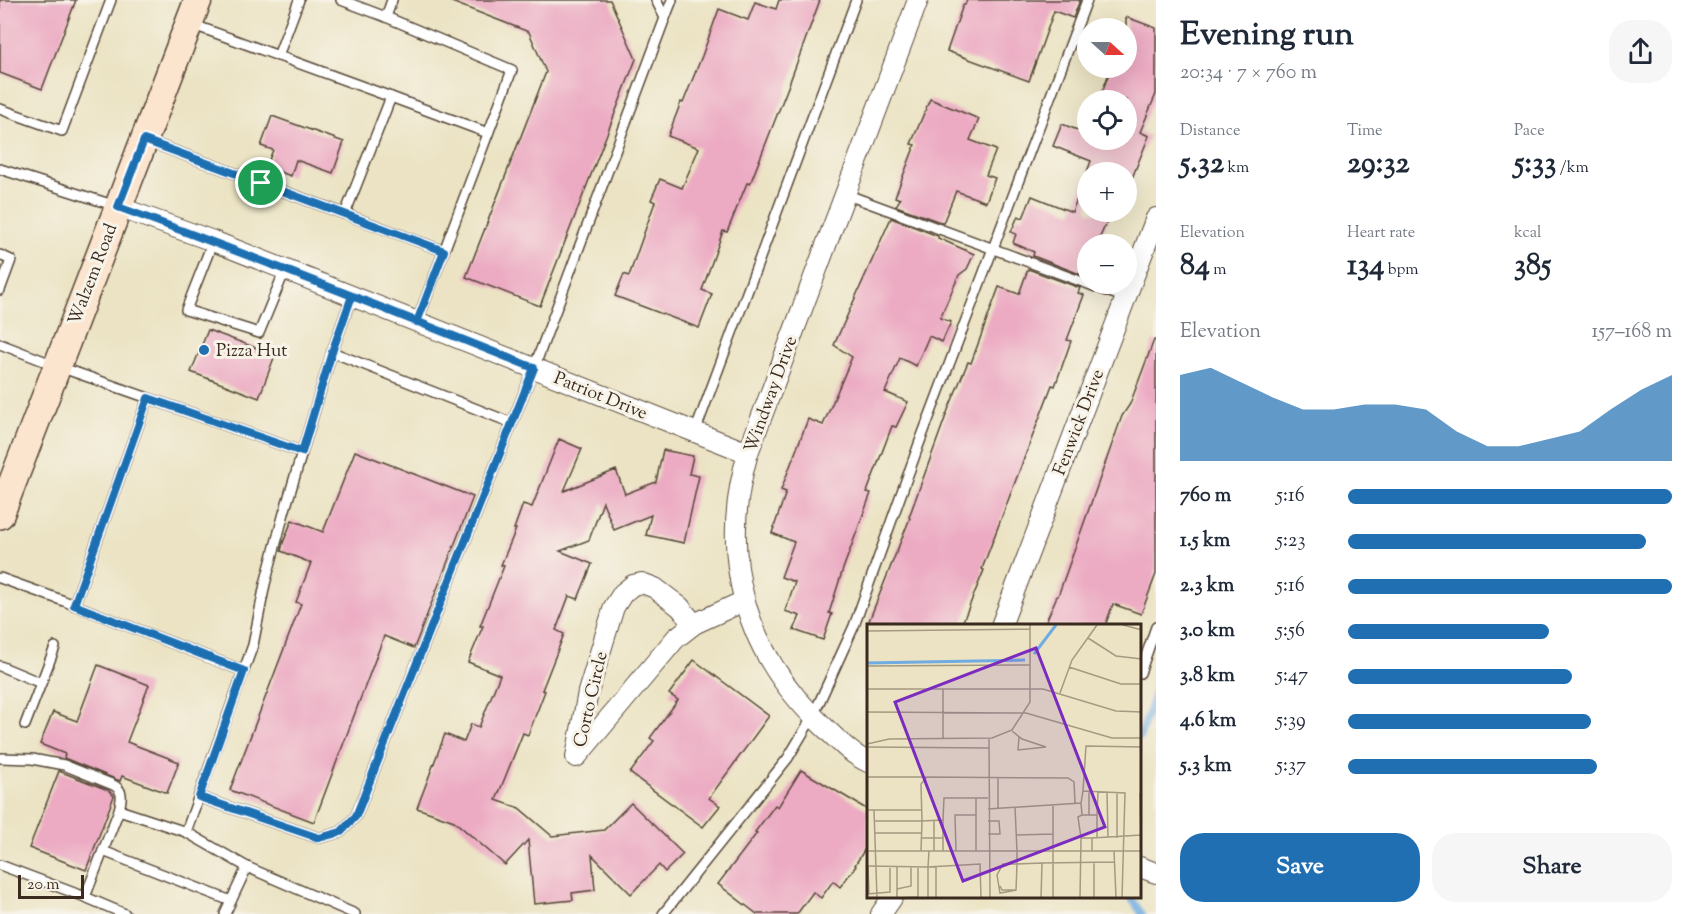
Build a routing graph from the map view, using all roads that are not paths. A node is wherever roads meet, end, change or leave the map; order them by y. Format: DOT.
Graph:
graph roads {
  1 [pos="111,0"];
  2 [pos="299,0"];
  3 [pos="341,0"];
  4 [pos="392,0"];
  5 [pos="656,0"];
  6 [pos="672,0"];
  7 [pos="856,0"];
  8 [pos="918,0"];
  9 [pos="1087,0"];
  10 [pos="193,11"];
  11 [pos="386,17"];
  12 [pos="665,18"];
  13 [pos="278,56"];
  14 [pos="391,97"];
  15 [pos="0,109"];
  16 [pos="488,133"];
  17 [pos="144,140"];
  18 [pos="0,168"];
  19 [pos="845,194"];
  20 [pos="118,207"];
  21 [pos="345,214"];
  22 [pos="1156,218"];
  23 [pos="213,241"];
  24 [pos="993,249"];
  25 [pos="444,251"];
  26 [pos="0,255"];
  27 [pos="285,270"];
  28 [pos="0,290"];
  29 [pos="352,296"];
  30 [pos="1126,298"];
  31 [pos="417,322"];
  32 [pos="0,344"];
  33 [pos="332,352"];
  34 [pos="57,366"];
  35 [pos="534,368"];
  36 [pos="148,398"];
  37 [pos="512,423"];
  38 [pos="695,432"];
  39 [pos="302,452"];
  40 [pos="748,453"];
  41 [pos="0,515"];
  42 [pos="0,578"];
  43 [pos="744,601"];
  44 [pos="74,605"];
  45 [pos="694,624"];
  46 [pos="1002,624"];
  47 [pos="1156,627"];
  48 [pos="55,647"];
  49 [pos="0,666"];
  50 [pos="1141,670"];
  51 [pos="244,671"];
  52 [pos="41,683"];
  53 [pos="813,716"];
  54 [pos="25,725"];
  55 [pos="0,758"];
  56 [pos="867,761"];
  57 [pos="199,797"];
  58 [pos="119,810"];
  59 [pos="186,832"];
  60 [pos="103,851"];
  61 [pos="0,865"];
  62 [pos="247,867"];
  63 [pos="1141,867"];
  64 [pos="1156,873"];
  65 [pos="85,897"];
  66 [pos="891,899"];
  67 [pos="231,901"];
  68 [pos="125,914"];
  69 [pos="225,914"];
  70 [pos="355,914"];
  71 [pos="663,914"];
  72 [pos="881,914"];
  1 -- 15 [label="lane"];
  2 -- 13 [label="lane"];
  3 -- 11 [label="lane"];
  4 -- 11 [label="lane"];
  5 -- 12 [label="lane"];
  6 -- 12 [label="lane"];
  7 -- 38 [label="lane"];
  8 -- 19 [label="street, Windway Drive"];
  9 -- 24 [label="lane"];
  10 -- 13 [label="lane"];
  10 -- 17 [label="main road, Walzem Road"];
  11 -- 16 [label="lane"];
  12 -- 35 [label="lane"];
  13 -- 14 [label="lane"];
  14 -- 16 [label="lane"];
  14 -- 21 [label="lane"];
  16 -- 25 [label="lane"];
  17 -- 20 [label="main road, Walzem Road"];
  17 -- 21 [label="lane"];
  18 -- 20 [label="lane"];
  19 -- 24 [label="lane"];
  19 -- 40 [label="street, Windway Drive"];
  20 -- 23 [label="street, Patriot Drive"];
  20 -- 34 [label="main road, Walzem Road"];
  21 -- 25 [label="lane"];
  22 -- 30 [label="street, Fenwick Drive"];
  23 -- 27 [label="street, Patriot Drive"];
  23 -- 27 [label="lane"];
  24 -- 30 [label="lane"];
  24 -- 53 [label="lane"];
  25 -- 31 [label="lane"];
  26 -- 28 [label="lane"];
  27 -- 29 [label="street, Patriot Drive"];
  29 -- 31 [label="street, Patriot Drive"];
  29 -- 33 [label="lane"];
  30 -- 46 [label="street, Fenwick Drive"];
  31 -- 35 [label="street, Patriot Drive"];
  32 -- 34 [label="lane"];
  33 -- 37 [label="lane"];
  33 -- 39 [label="lane"];
  34 -- 36 [label="lane"];
  34 -- 41 [label="main road, Walzem Road"];
  35 -- 37 [label="lane"];
  35 -- 38 [label="street, Patriot Drive"];
  36 -- 39 [label="lane"];
  36 -- 44 [label="lane"];
  37 -- 57 [label="lane"];
  38 -- 40 [label="street, Patriot Drive"];
  39 -- 51 [label="lane"];
  40 -- 43 [label="street, Windway Drive"];
  42 -- 44 [label="lane"];
  43 -- 45 [label="street, Corto Circle"];
  43 -- 53 [label="street, Windway Drive"];
  44 -- 51 [label="lane"];
  45 -- 45 [label="street, Corto Circle"];
  47 -- 50 [label="lane"];
  48 -- 52 [label="lane"];
  49 -- 52 [label="lane"];
  51 -- 57 [label="lane"];
  52 -- 54 [label="lane"];
  53 -- 56 [label="street, Windway Drive"];
  53 -- 71 [label="lane"];
  55 -- 58 [label="lane"];
  57 -- 59 [label="lane"];
  58 -- 59 [label="lane"];
  58 -- 60 [label="lane"];
  59 -- 62 [label="lane"];
  60 -- 65 [label="lane"];
  60 -- 67 [label="lane"];
  61 -- 65 [label="lane"];
  62 -- 67 [label="lane"];
  62 -- 70 [label="lane"];
  63 -- 64 [label="street"];
  65 -- 68 [label="lane"];
  66 -- 72 [label="street"];
  67 -- 69 [label="lane"];
}
